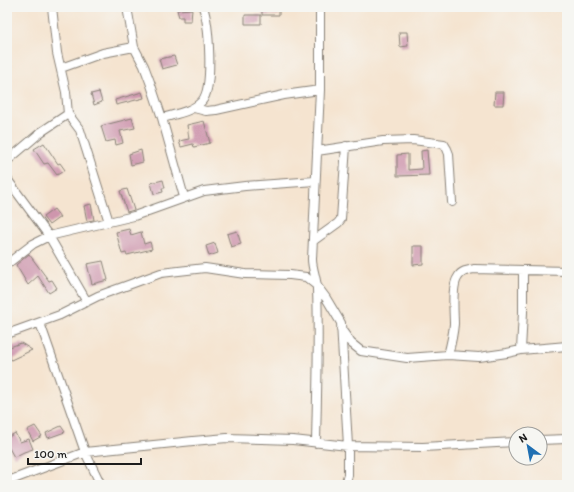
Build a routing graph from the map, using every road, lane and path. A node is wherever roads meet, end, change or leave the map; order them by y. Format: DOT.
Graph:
graph roads {
  1 [pos="52,7"];
  2 [pos="127,7"];
  3 [pos="203,7"];
  4 [pos="320,7"];
  5 [pos="134,47"];
  6 [pos="61,68"];
  7 [pos="320,90"];
  8 [pos="194,108"];
  9 [pos="68,114"];
  10 [pos="162,118"];
  11 [pos="346,146"];
  12 [pos="317,151"];
  13 [pos="7,161"];
  14 [pos="7,179"];
  15 [pos="315,180"];
  16 [pos="184,198"];
  17 [pos="452,202"];
  18 [pos="109,222"];
  19 [pos="49,236"];
  20 [pos="313,241"];
  21 [pos="7,264"];
  22 [pos="523,270"];
  23 [pos="567,271"];
  24 [pos="317,286"];
  25 [pos="88,302"];
  26 [pos="40,323"];
  27 [pos="341,329"];
  28 [pos="7,334"];
  29 [pos="567,346"];
  30 [pos="521,350"];
  31 [pos="448,355"];
  32 [pos="567,439"];
  33 [pos="548,440"];
  34 [pos="316,442"];
  35 [pos="508,442"];
  36 [pos="348,446"];
  37 [pos="85,452"];
  38 [pos="10,479"];
  39 [pos="102,485"];
  40 [pos="345,485"];
  1 -- 6 [label="street"];
  2 -- 5 [label="street"];
  3 -- 8 [label="street"];
  4 -- 7 [label="street"];
  5 -- 6 [label="street"];
  5 -- 10 [label="street"];
  6 -- 9 [label="street"];
  7 -- 8 [label="street"];
  7 -- 12 [label="street"];
  8 -- 10 [label="street"];
  9 -- 13 [label="street"];
  9 -- 18 [label="street"];
  10 -- 16 [label="street"];
  11 -- 12 [label="street"];
  11 -- 17 [label="street"];
  11 -- 20 [label="street"];
  12 -- 15 [label="street"];
  14 -- 19 [label="street"];
  15 -- 16 [label="street"];
  15 -- 20 [label="street"];
  16 -- 18 [label="street"];
  18 -- 19 [label="street"];
  19 -- 21 [label="street"];
  19 -- 25 [label="street"];
  20 -- 24 [label="street"];
  22 -- 23 [label="street"];
  22 -- 30 [label="street"];
  22 -- 31 [label="street"];
  24 -- 25 [label="street"];
  24 -- 27 [label="street"];
  24 -- 34 [label="street"];
  25 -- 26 [label="street"];
  26 -- 28 [label="street"];
  26 -- 37 [label="street"];
  27 -- 31 [label="street"];
  27 -- 36 [label="street"];
  29 -- 30 [label="street"];
  30 -- 31 [label="street"];
  32 -- 33 [label="street"];
  34 -- 36 [label="street"];
  34 -- 37 [label="street"];
  35 -- 36 [label="street"];
  36 -- 40 [label="street"];
  37 -- 38 [label="street"];
  37 -- 39 [label="street"];
}
